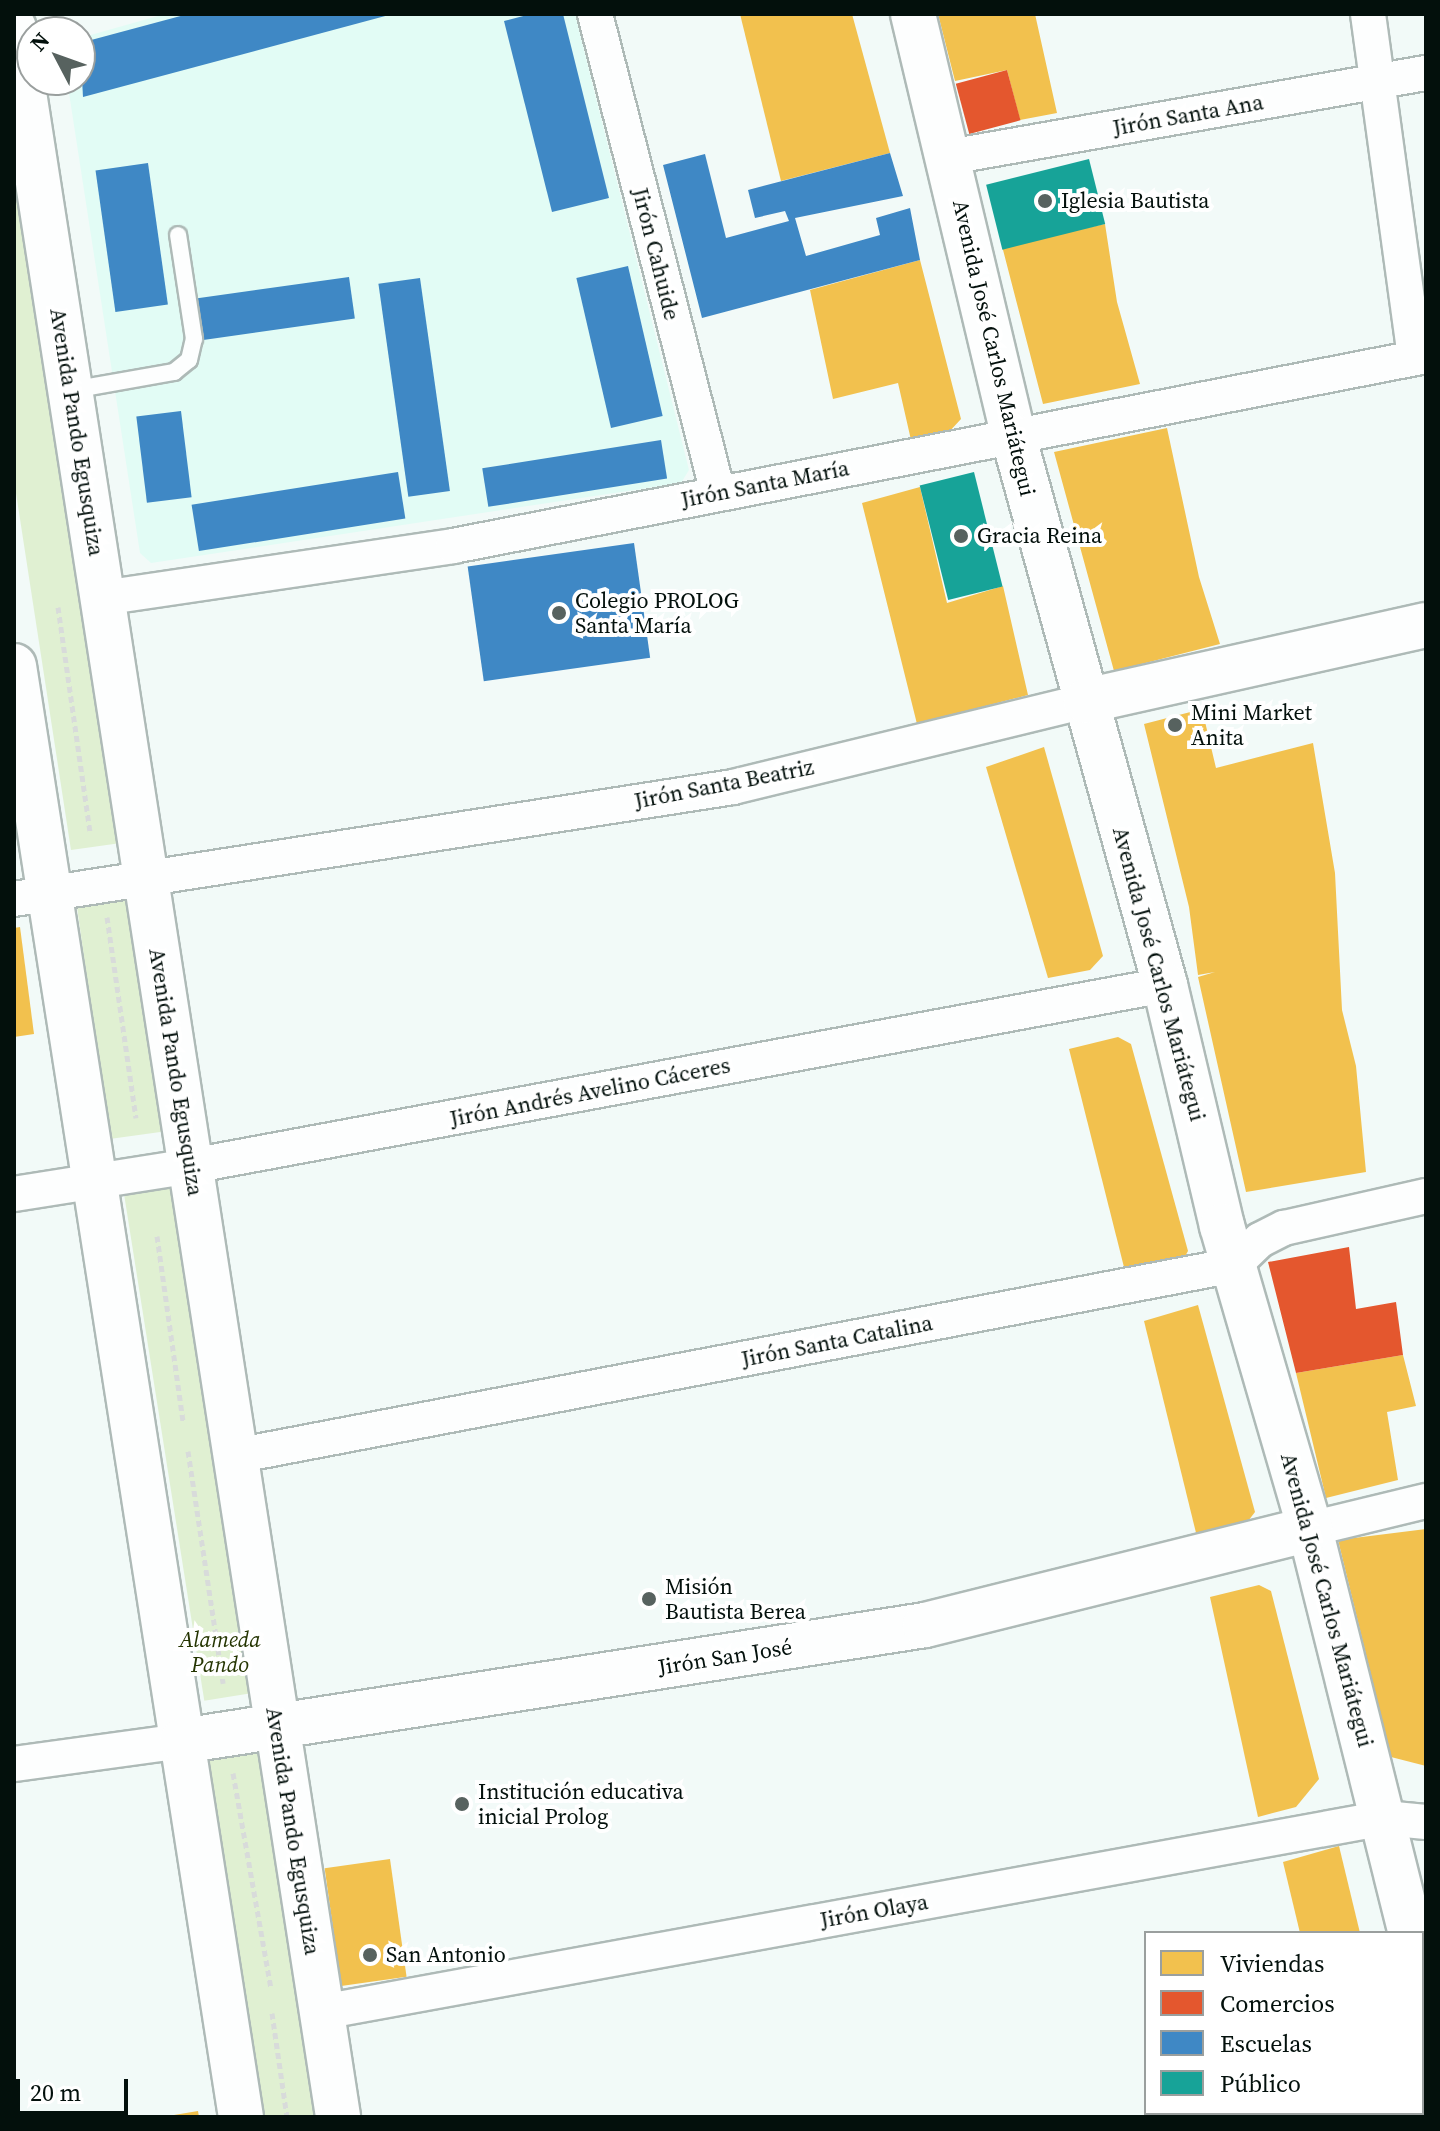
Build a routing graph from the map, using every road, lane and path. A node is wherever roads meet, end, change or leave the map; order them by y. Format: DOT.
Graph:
graph roads {
  1 [pos="595,14"];
  2 [pos="913,14"];
  3 [pos="1368,14"];
  4 [pos="14,28"];
  5 [pos="1426,73"];
  6 [pos="1378,81"];
  7 [pos="949,157"];
  8 [pos="178,235"];
  9 [pos="1420,357"];
  10 [pos="71,390"];
  11 [pos="1013,435"];
  12 [pos="718,493"];
  13 [pos="102,598"];
  14 [pos="58,607"];
  15 [pos="1426,625"];
  16 [pos="14,666"];
  17 [pos="1086,701"];
  18 [pos="137,823"];
  19 [pos="90,831"];
  20 [pos="41,839"];
  21 [pos="146,879"];
  22 [pos="32,896"];
  23 [pos="105,907"];
  24 [pos="1165,985"];
  25 [pos="182,1111"];
  26 [pos="136,1118"];
  27 [pos="86,1126"];
  28 [pos="191,1166"];
  29 [pos="95,1180"];
  30 [pos="14,1194"];
  31 [pos="1426,1196"];
  32 [pos="154,1220"];
  33 [pos="1234,1265"];
  34 [pos="183,1421"];
  35 [pos="188,1451"];
  36 [pos="235,1456"];
  37 [pos="1426,1501"];
  38 [pos="1310,1529"];
  39 [pos="269,1676"];
  40 [pos="223,1683"];
  41 [pos="174,1691"];
  42 [pos="277,1728"];
  43 [pos="182,1741"];
  44 [pos="231,1762"];
  45 [pos="14,1764"];
  46 [pos="1405,1820"];
  47 [pos="1411,1931"];
  48 [pos="271,1989"];
  49 [pos="322,2012"];
  50 [pos="272,2013"];
  51 [pos="241,2117"];
  52 [pos="287,2117"];
  53 [pos="338,2117"];
  1 -- 12 [label="street, Jirón Cahuide"];
  2 -- 7 [label="street, Avenida José Carlos Mariátegui"];
  3 -- 6 [label="street"];
  4 -- 10 [label="street, Avenida Pando Egusquiza"];
  5 -- 6 [label="street, Jirón Santa Ana"];
  6 -- 7 [label="street, Jirón Santa Ana"];
  6 -- 9 [label="street"];
  7 -- 11 [label="street, Avenida José Carlos Mariátegui"];
  8 -- 10 [label="lane"];
  9 -- 11 [label="street, Jirón Santa María"];
  10 -- 13 [label="street, Avenida Pando Egusquiza"];
  11 -- 12 [label="street, Jirón Santa María"];
  11 -- 17 [label="street, Avenida José Carlos Mariátegui"];
  12 -- 13 [label="street, Jirón Santa María"];
  13 -- 18 [label="street, Avenida Pando Egusquiza"];
  14 -- 19 [label="path"];
  15 -- 17 [label="street, Jirón Santa Beatriz"];
  16 -- 20 [label="street"];
  17 -- 21 [label="street, Jirón Santa Beatriz"];
  17 -- 24 [label="street, Avenida José Carlos Mariátegui"];
  18 -- 19 [label="path"];
  18 -- 21 [label="street, Avenida Pando Egusquiza"];
  19 -- 20 [label="path"];
  20 -- 22 [label="street"];
  21 -- 22 [label="street, Jirón Santa Beatriz"];
  21 -- 25 [label="street, Avenida Pando Egusquiza"];
  22 -- 27 [label="street"];
  23 -- 26 [label="path"];
  24 -- 28 [label="street, Jirón Andrés Avelino Cáceres"];
  24 -- 33 [label="street, Avenida José Carlos Mariátegui"];
  25 -- 26 [label="path"];
  25 -- 28 [label="street, Avenida Pando Egusquiza"];
  26 -- 27 [label="path"];
  27 -- 29 [label="street"];
  28 -- 29 [label="street, Jirón Andrés Avelino Cáceres"];
  28 -- 36 [label="street, Avenida Pando Egusquiza"];
  29 -- 30 [label="street, Jirón Andrés Avelino Cáceres"];
  29 -- 41 [label="street"];
  31 -- 33 [label="street"];
  32 -- 34 [label="path"];
  33 -- 36 [label="street, Jirón Santa Catalina"];
  33 -- 38 [label="street, Avenida José Carlos Mariátegui"];
  35 -- 40 [label="path"];
  36 -- 39 [label="street, Avenida Pando Egusquiza"];
  37 -- 38 [label="street, Jirón San José"];
  38 -- 42 [label="street, Jirón San José"];
  38 -- 46 [label="street, Avenida José Carlos Mariátegui"];
  39 -- 40 [label="path"];
  39 -- 42 [label="street, Avenida Pando Egusquiza"];
  40 -- 41 [label="path"];
  41 -- 43 [label="street"];
  42 -- 43 [label="street, Jirón San José"];
  42 -- 49 [label="street, Avenida Pando Egusquiza"];
  43 -- 45 [label="street, Jirón San José"];
  43 -- 51 [label="street"];
  44 -- 48 [label="path"];
  46 -- 47 [label="street, Avenida José Carlos Mariátegui"];
  46 -- 49 [label="street, Jirón Olaya"];
  49 -- 53 [label="street, Avenida Pando Egusquiza"];
  50 -- 52 [label="path"];
}
